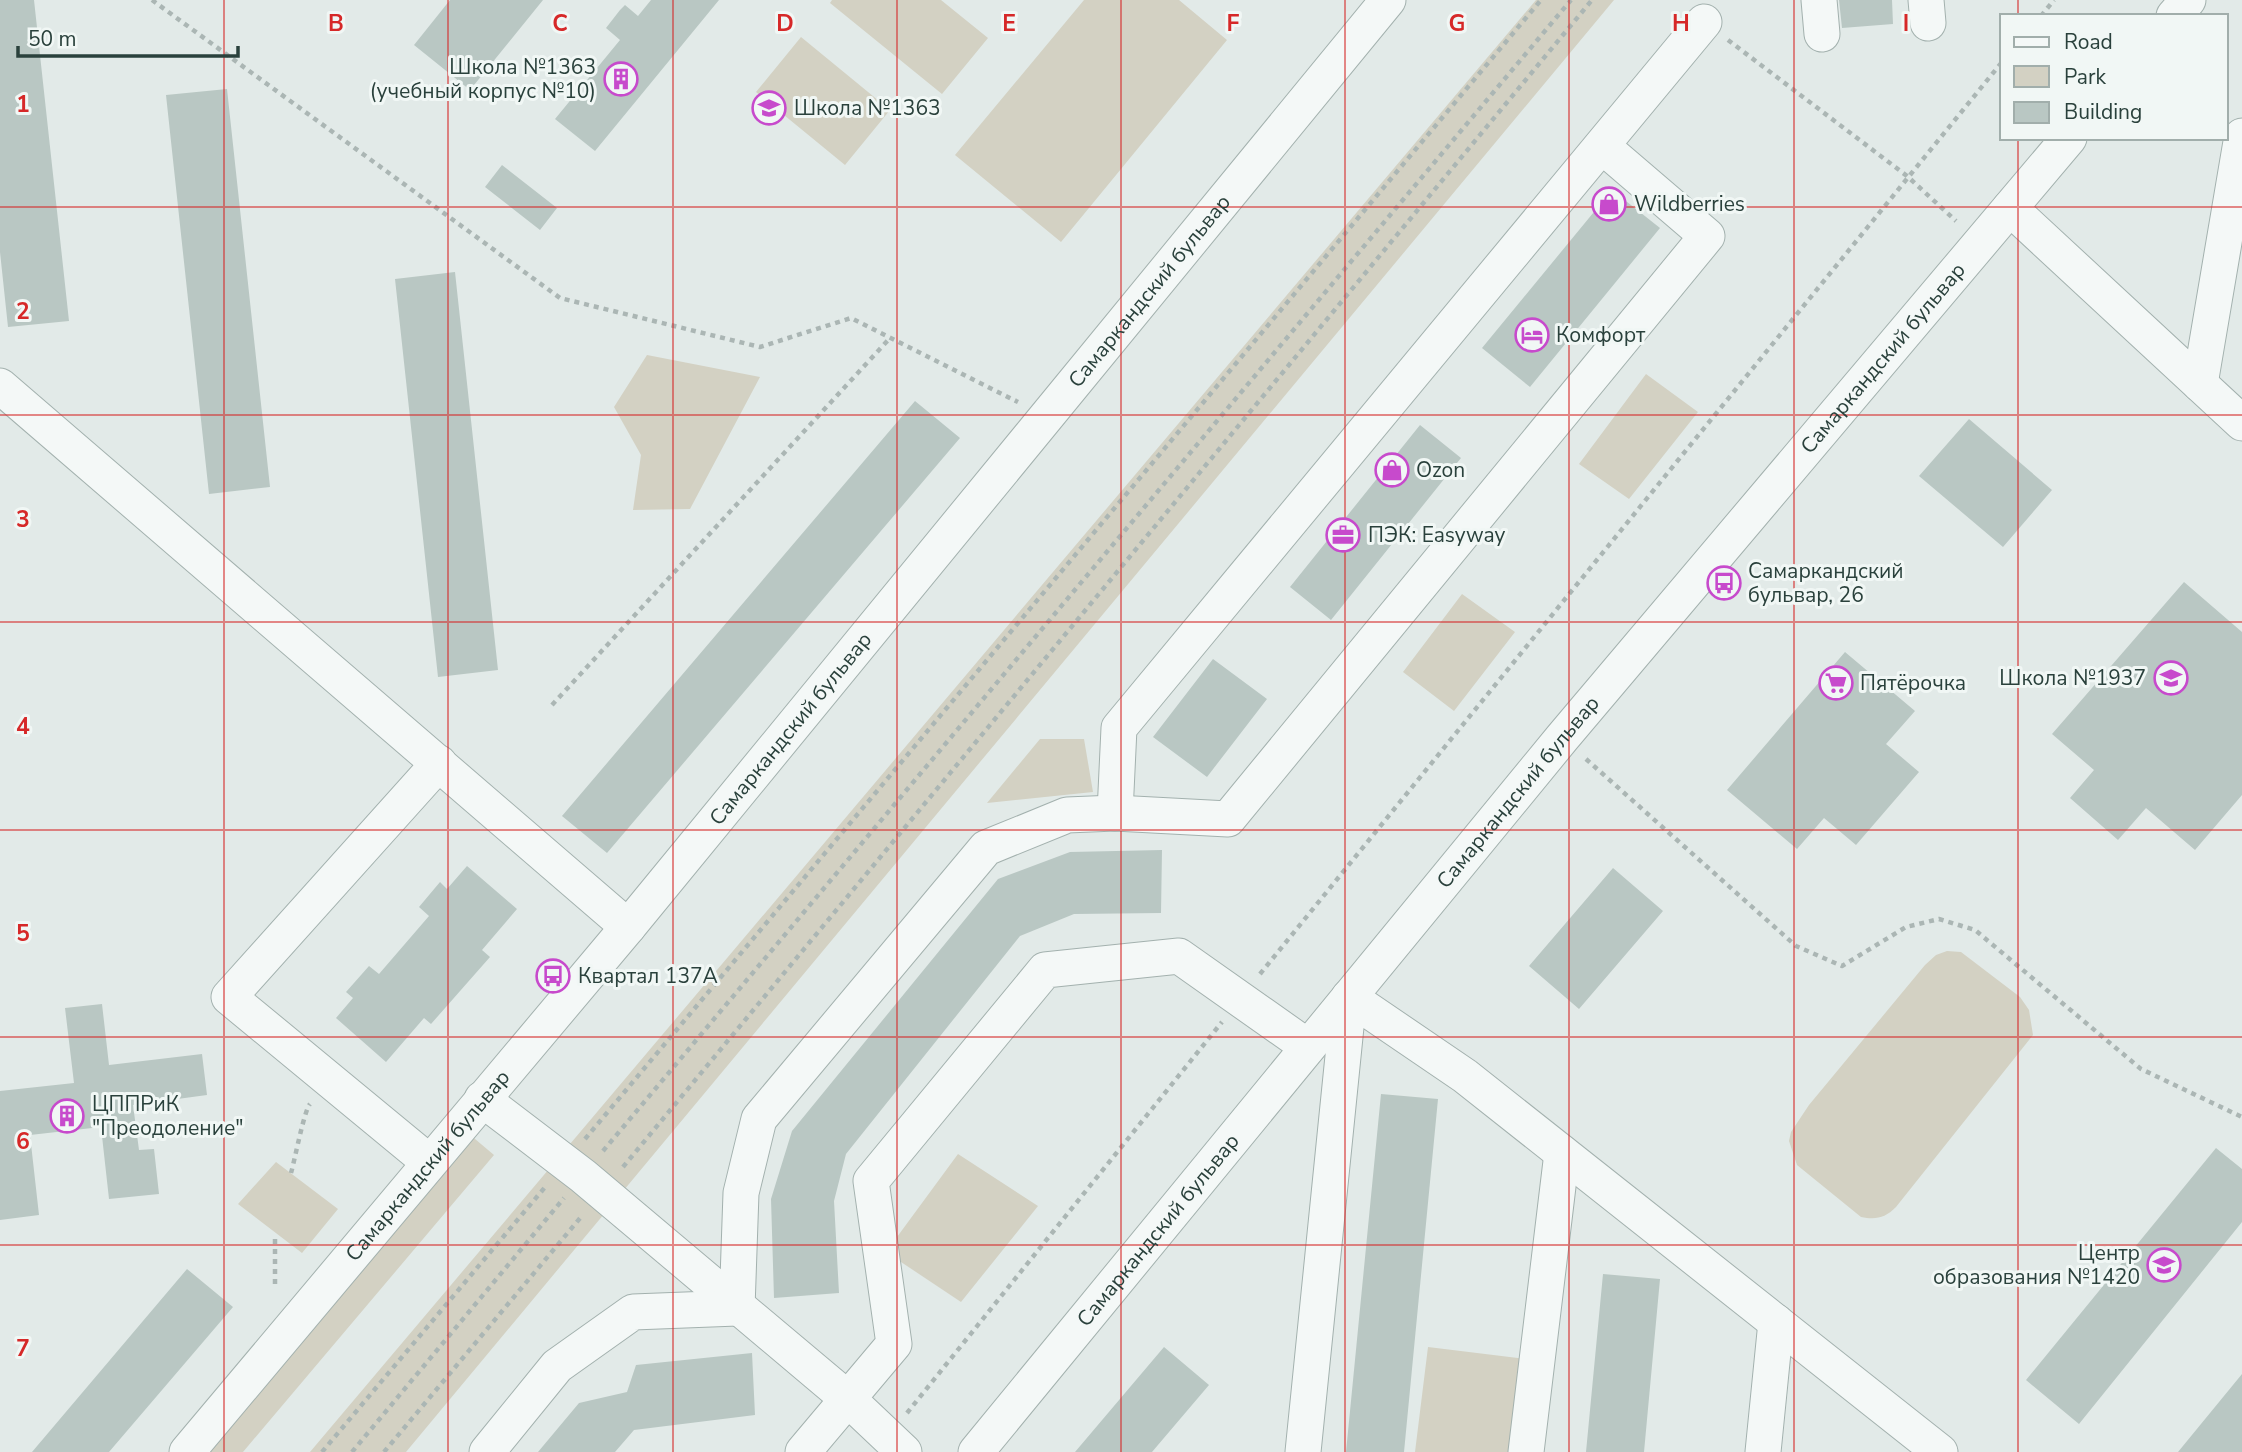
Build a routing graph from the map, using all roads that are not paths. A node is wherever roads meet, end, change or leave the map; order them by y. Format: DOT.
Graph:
graph roads {
  1 [pos="1388,0"];
  2 [pos="2188,0"];
  3 [pos="2176,14"];
  4 [pos="1704,22"];
  5 [pos="2242,135"];
  6 [pos="2068,140"];
  7 [pos="1602,146"];
  8 [pos="2010,208"];
  9 [pos="2200,384"];
  10 [pos="0,386"];
  11 [pos="2242,423"];
  12 [pos="439,762"];
  13 [pos="1115,813"];
  14 [pos="628,927"];
  15 [pos="1349,997"];
  16 [pos="1308,1047"];
  17 [pos="482,1099"];
  18 [pos="1562,1153"];
  19 [pos="429,1162"];
  20 [pos="737,1308"];
  21 [pos="1776,1322"];
  22 [pos="848,1399"];
  23 [pos="897,1444"];
  24 [pos="187,1452"];
  25 [pos="487,1452"];
  26 [pos="803,1452"];
  27 [pos="975,1452"];
  28 [pos="1303,1452"];
  29 [pos="1526,1452"];
  30 [pos="1763,1452"];
  31 [pos="1940,1452"];
  1 -- 14 [label="street, Самаркандский бульвар"];
  2 -- 3 [label="street"];
  4 -- 7 [label="street"];
  5 -- 9 [label="street"];
  6 -- 8 [label="street, Самаркандский бульвар"];
  7 -- 13 [label="street"];
  7 -- 13 [label="street"];
  8 -- 9 [label="street"];
  8 -- 15 [label="street, Самаркандский бульвар"];
  9 -- 11 [label="street"];
  10 -- 12 [label="street"];
  12 -- 14 [label="street"];
  12 -- 19 [label="street"];
  13 -- 20 [label="street"];
  14 -- 17 [label="street, Самаркандский бульвар"];
  15 -- 16 [label="street, Самаркандский бульвар"];
  15 -- 18 [label="street"];
  15 -- 28 [label="street"];
  16 -- 22 [label="street"];
  16 -- 27 [label="street, Самаркандский бульвар"];
  17 -- 19 [label="street, Самаркандский бульвар"];
  17 -- 20 [label="street"];
  18 -- 21 [label="street"];
  18 -- 29 [label="street"];
  19 -- 24 [label="street, Самаркандский бульвар"];
  20 -- 22 [label="street"];
  20 -- 25 [label="street"];
  21 -- 30 [label="street"];
  21 -- 31 [label="street"];
  22 -- 23 [label="street"];
  22 -- 26 [label="street"];
}
